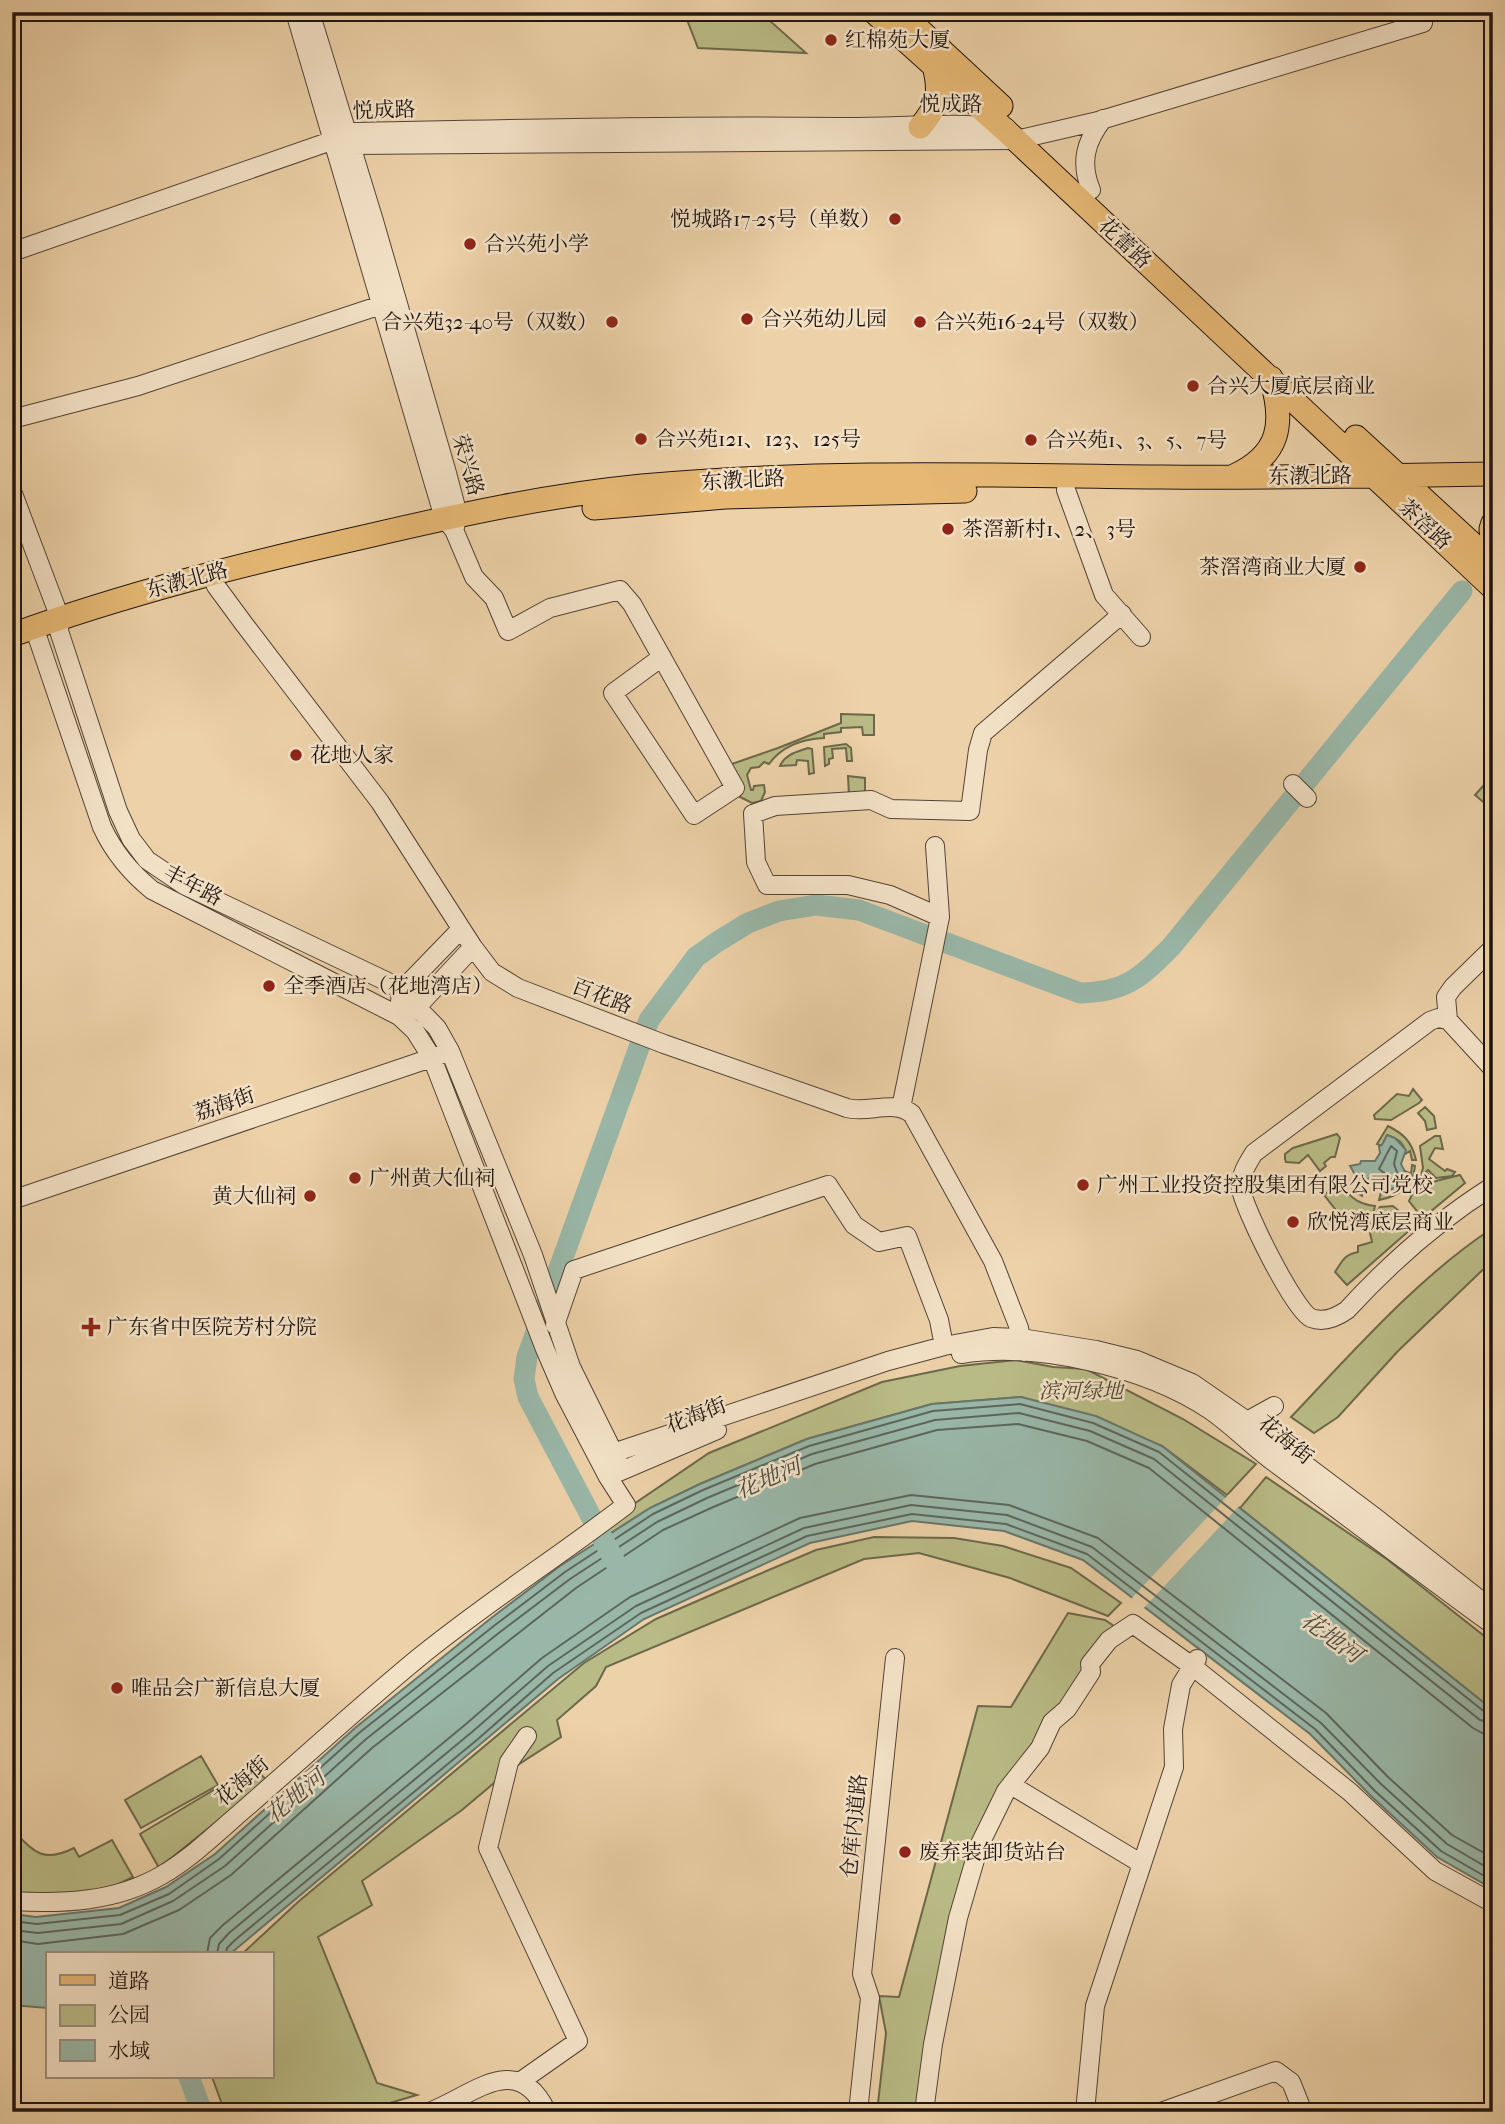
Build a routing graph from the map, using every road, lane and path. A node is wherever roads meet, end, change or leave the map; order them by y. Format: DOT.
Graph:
graph roads {
  1 [pos="295,12"];
  2 [pos="310,12"];
  3 [pos="874,12"];
  4 [pos="900,12"];
  5 [pos="1419,12"];
  6 [pos="934,66"];
  7 [pos="1103,120"];
  8 [pos="920,127"];
  9 [pos="1017,135"];
  10 [pos="344,139"];
  11 [pos="1091,190"];
  12 [pos="12,252"];
  13 [pos="382,304"];
  14 [pos="1271,379"];
  15 [pos="12,419"];
  16 [pos="1493,474"];
  17 [pos="1231,478"];
  18 [pos="1393,482"];
  19 [pos="1493,486"];
  20 [pos="12,491"];
  21 [pos="1066,491"];
  22 [pos="452,521"];
  23 [pos="1493,523"];
  24 [pos="1493,547"];
  25 [pos="1493,563"];
  26 [pos="214,580"];
  27 [pos="1493,588"];
  28 [pos="1122,614"];
  29 [pos="40,630"];
  30 [pos="1141,638"];
  31 [pos="12,647"];
  32 [pos="662,657"];
  33 [pos="1293,784"];
  34 [pos="1307,798"];
  35 [pos="935,846"];
  36 [pos="939,921"];
  37 [pos="461,929"];
  38 [pos="473,947"];
  39 [pos="1493,948"];
  40 [pos="401,991"];
  41 [pos="416,1008"];
  42 [pos="399,1016"];
  43 [pos="1448,1020"];
  44 [pos="450,1051"];
  45 [pos="432,1058"];
  46 [pos="1493,1069"];
  47 [pos="901,1108"];
  48 [pos="1493,1186"];
  49 [pos="12,1200"];
  50 [pos="555,1325"];
  51 [pos="1023,1345"];
  52 [pos="944,1346"];
  53 [pos="1274,1406"];
  54 [pos="1247,1421"];
  55 [pos="605,1455"];
  56 [pos="615,1473"];
  57 [pos="1493,1610"];
  58 [pos="1493,1625"];
  59 [pos="895,1658"];
  60 [pos="1195,1662"];
  61 [pos="527,1736"];
  62 [pos="1011,1785"];
  63 [pos="1142,1864"];
  64 [pos="12,1901"];
  65 [pos="1493,1903"];
  66 [pos="522,2081"];
  67 [pos="429,2112"];
  68 [pos="547,2112"];
  69 [pos="858,2112"];
  70 [pos="924,2112"];
  71 [pos="1085,2112"];
  72 [pos="1161,2112"];
  73 [pos="1303,2112"];
  1 -- 10 [label="street, 荣兴路"];
  2 -- 10 [label="street, 荣兴路"];
  3 -- 6 [label="main road, 花蕾路"];
  4 -- 9 [label="main road, 花蕾路"];
  5 -- 7 [label="street"];
  6 -- 8 [label="main road"];
  6 -- 9 [label="main road, 花蕾路"];
  7 -- 9 [label="street"];
  7 -- 11 [label="street"];
  8 -- 9 [label="street, 悦成路"];
  8 -- 10 [label="street, 悦成路"];
  9 -- 10 [label="street, 悦成路"];
  9 -- 11 [label="main road, 花蕾路"];
  9 -- 14 [label="main road, 花蕾路"];
  10 -- 12 [label="street"];
  10 -- 13 [label="street, 荣兴路"];
  10 -- 22 [label="street, 荣兴路"];
  11 -- 18 [label="main road, 花蕾路"];
  13 -- 15 [label="street"];
  13 -- 22 [label="street, 荣兴路"];
  14 -- 17 [label="main road"];
  14 -- 18 [label="main road, 花蕾路"];
  16 -- 18 [label="main road, 东漖北路"];
  17 -- 18 [label="main road, 东漖北路"];
  17 -- 22 [label="main road, 东漖北路"];
  18 -- 19 [label="main road, 东漖北路"];
  18 -- 21 [label="main road, 东漖北路"];
  18 -- 25 [label="main road, 茶滘路"];
  18 -- 27 [label="main road, 茶滘路"];
  20 -- 29 [label="street"];
  21 -- 22 [label="main road, 东漖北路"];
  21 -- 28 [label="street"];
  22 -- 26 [label="main road, 东漖北路"];
  22 -- 32 [label="street"];
  23 -- 24 [label="main road"];
  26 -- 29 [label="main road, 东漖北路"];
  26 -- 37 [label="street, 百花路"];
  28 -- 30 [label="street"];
  28 -- 36 [label="street"];
  29 -- 31 [label="main road, 东漖北路"];
  29 -- 40 [label="street, 丰年路"];
  29 -- 42 [label="street, 丰年路"];
  32 -- 32 [label="street"];
  33 -- 34 [label="street"];
  35 -- 36 [label="street"];
  36 -- 47 [label="street"];
  37 -- 38 [label="street, 百花路"];
  37 -- 40 [label="street"];
  38 -- 41 [label="street"];
  38 -- 47 [label="street, 百花路"];
  39 -- 43 [label="street"];
  40 -- 41 [label="street, 丰年路"];
  40 -- 42 [label="street"];
  41 -- 42 [label="street"];
  41 -- 44 [label="street, 丰年路"];
  42 -- 45 [label="street"];
  43 -- 46 [label="street"];
  43 -- 48 [label="street"];
  44 -- 45 [label="street, 荔海街"];
  44 -- 50 [label="street, 丰年路"];
  45 -- 49 [label="street, 荔海街"];
  45 -- 55 [label="street"];
  47 -- 51 [label="street"];
  50 -- 52 [label="street"];
  50 -- 55 [label="street, 丰年路"];
  51 -- 52 [label="street, 花海街"];
  51 -- 54 [label="street, 花海街"];
  51 -- 56 [label="street, 花海街"];
  51 -- 58 [label="street, 花海街"];
  52 -- 55 [label="street, 花海街"];
  53 -- 54 [label="street"];
  54 -- 57 [label="street, 花海街"];
  55 -- 56 [label="street"];
  56 -- 64 [label="street, 花海街"];
  59 -- 69 [label="street, 仓库内道路"];
  60 -- 62 [label="street"];
  60 -- 63 [label="street"];
  60 -- 65 [label="street"];
  61 -- 66 [label="street"];
  62 -- 63 [label="street"];
  62 -- 70 [label="street"];
  63 -- 71 [label="street"];
  66 -- 67 [label="street"];
  66 -- 68 [label="street"];
  72 -- 73 [label="street"];
}
